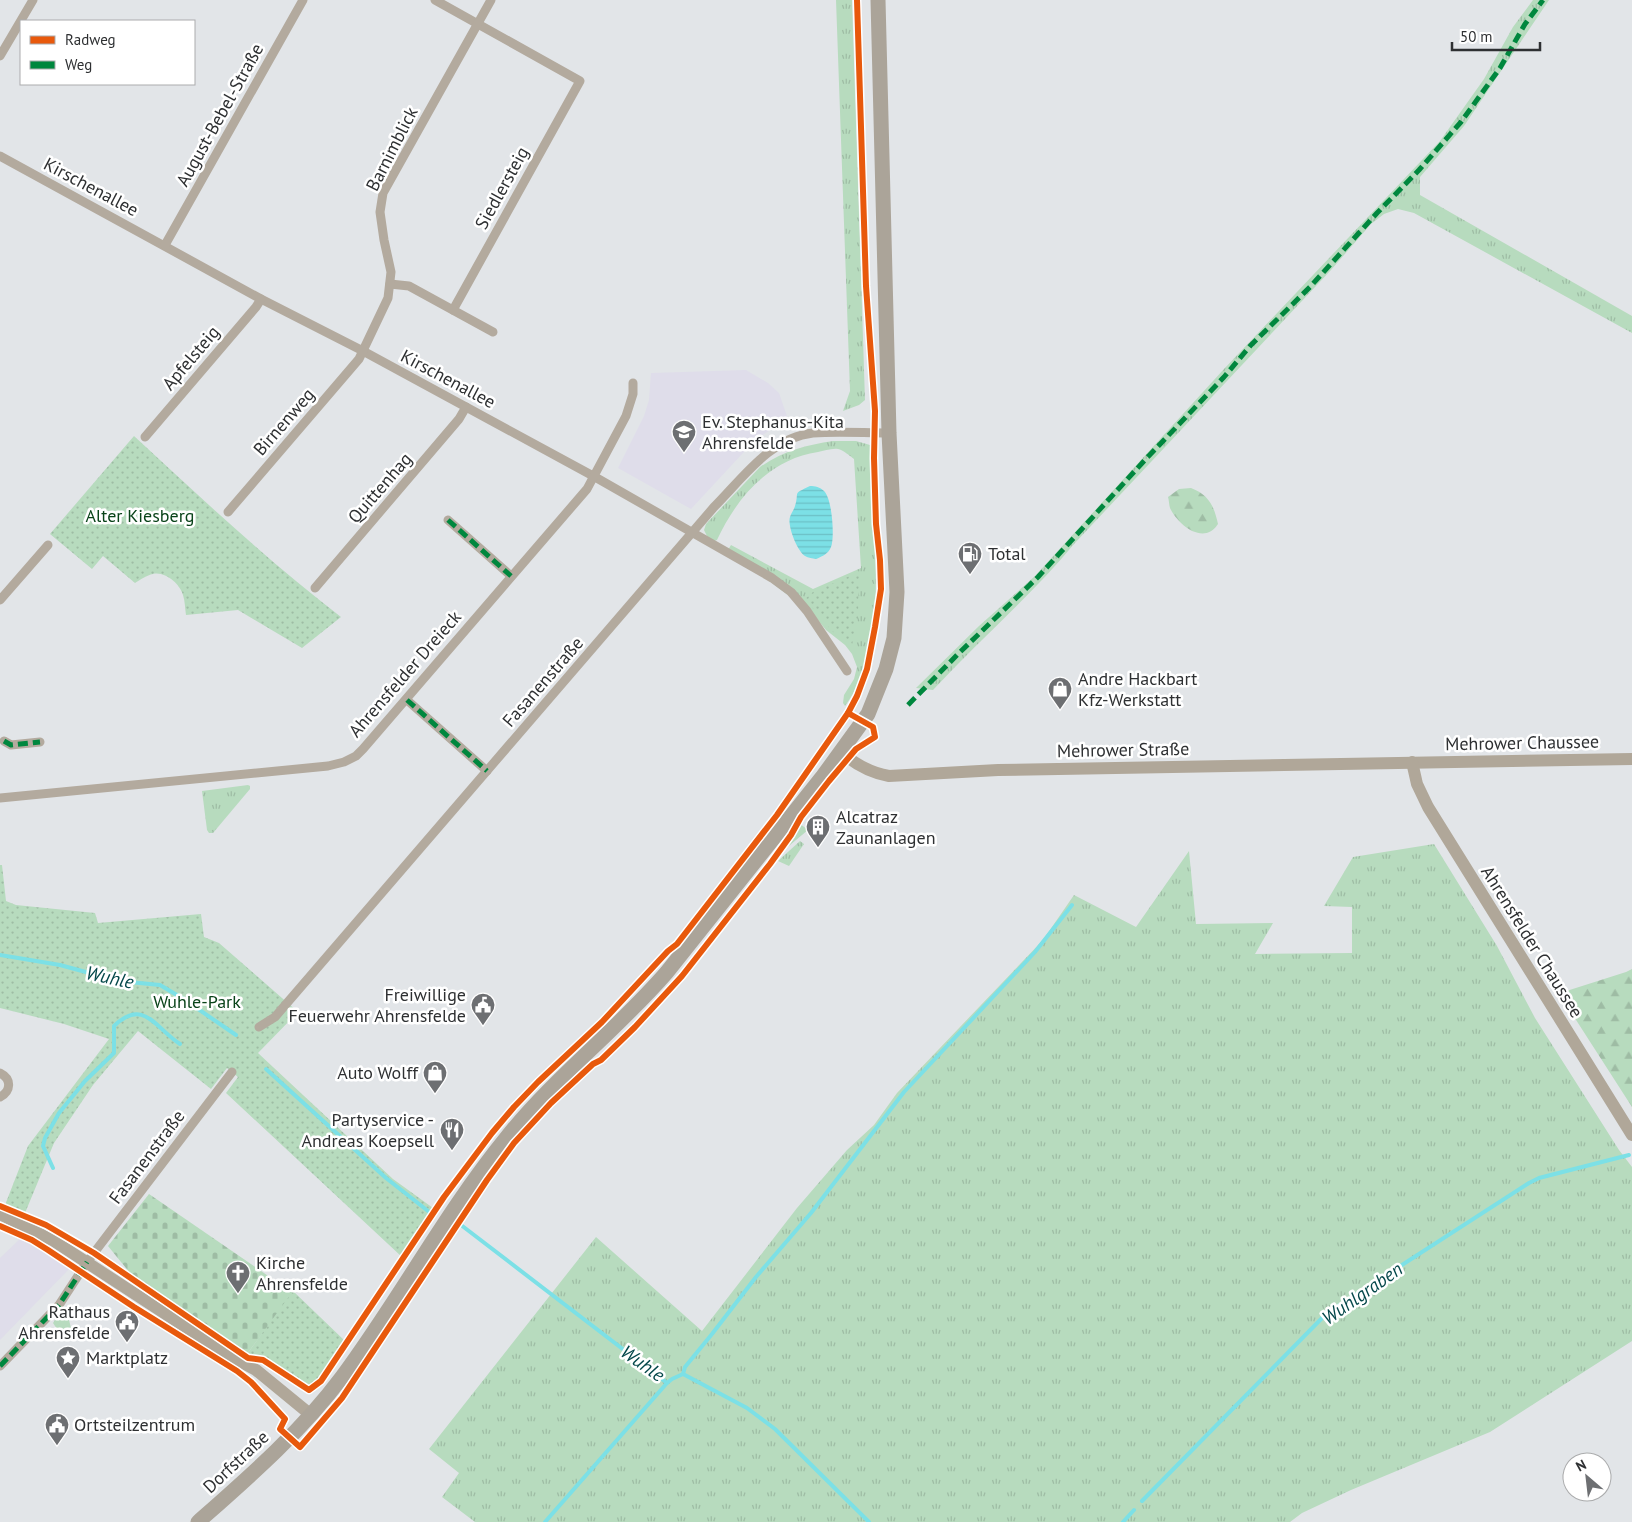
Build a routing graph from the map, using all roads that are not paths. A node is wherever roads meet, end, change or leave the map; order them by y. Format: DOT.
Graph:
graph roads {
  1 [pos="32,0"];
  2 [pos="304,0"];
  3 [pos="435,0"];
  4 [pos="491,0"];
  5 [pos="878,0"];
  6 [pos="21,20"];
  7 [pos="20,21"];
  8 [pos="477,24"];
  9 [pos="0,56"];
  10 [pos="0,156"];
  11 [pos="165,245"];
  12 [pos="390,284"];
  13 [pos="261,299"];
  14 [pos="453,310"];
  15 [pos="493,332"];
  16 [pos="363,351"];
  17 [pos="634,383"];
  18 [pos="466,407"];
  19 [pos="889,433"];
  20 [pos="145,438"];
  21 [pos="594,476"];
  22 [pos="228,512"];
  23 [pos="448,520"];
  24 [pos="692,534"];
  25 [pos="48,544"];
  26 [pos="511,576"];
  27 [pos="315,588"];
  28 [pos="0,600"];
  29 [pos="847,671"];
  30 [pos="406,700"];
  31 [pos="4,740"];
  32 [pos="40,742"];
  33 [pos="841,752"];
  34 [pos="1632,759"];
  35 [pos="1412,762"];
  36 [pos="487,772"];
  37 [pos="0,798"];
  38 [pos="259,1027"];
  39 [pos="232,1072"];
  40 [pos="0,1073"];
  41 [pos="0,1097"];
  42 [pos="1632,1135"];
  43 [pos="0,1214"];
  44 [pos="87,1262"];
  45 [pos="0,1366"];
  46 [pos="311,1415"];
  47 [pos="198,1522"];
  1 -- 6 [label="street"];
  2 -- 11 [label="street, August-Bebel-Straße"];
  3 -- 8 [label="street"];
  4 -- 8 [label="street, Barnimblick"];
  5 -- 19 [label="main road, Dorfstraße"];
  7 -- 9 [label="street"];
  8 -- 12 [label="street, Barnimblick"];
  8 -- 14 [label="street, Siedlersteig"];
  10 -- 11 [label="street, Kirschenallee"];
  11 -- 13 [label="street, Kirschenallee"];
  12 -- 14 [label="street"];
  12 -- 16 [label="street, Barnimblick"];
  13 -- 16 [label="street, Kirschenallee"];
  13 -- 20 [label="street, Apfelsteig"];
  14 -- 15 [label="street"];
  16 -- 18 [label="street, Kirschenallee"];
  16 -- 22 [label="street, Birnenweg"];
  17 -- 21 [label="street, Ahrensfelder Dreieck"];
  18 -- 21 [label="street, Kirschenallee"];
  18 -- 27 [label="street, Quittenhag"];
  19 -- 24 [label="street, Fasanenstraße"];
  19 -- 33 [label="main road, Dorfstraße"];
  21 -- 24 [label="street, Kirschenallee"];
  21 -- 26 [label="street, Ahrensfelder Dreieck"];
  23 -- 26 [label="street"];
  24 -- 29 [label="street, Kirschenallee"];
  24 -- 36 [label="street, Fasanenstraße"];
  25 -- 28 [label="street"];
  26 -- 30 [label="street, Ahrensfelder Dreieck"];
  30 -- 36 [label="street"];
  30 -- 37 [label="street, Ahrensfelder Dreieck"];
  31 -- 32 [label="street"];
  33 -- 35 [label="main road, Mehrower Straße"];
  33 -- 46 [label="main road, Dorfstraße"];
  34 -- 35 [label="main road, Mehrower Chaussee"];
  35 -- 42 [label="main road, Ahrensfelder Chaussee"];
  36 -- 38 [label="street, Fasanenstraße"];
  39 -- 44 [label="street, Fasanenstraße"];
  40 -- 41 [label="street"];
  43 -- 44 [label="main road"];
  44 -- 45 [label="street, Fasanenstraße"];
  44 -- 46 [label="main road"];
  46 -- 47 [label="main road, Dorfstraße"];
}
